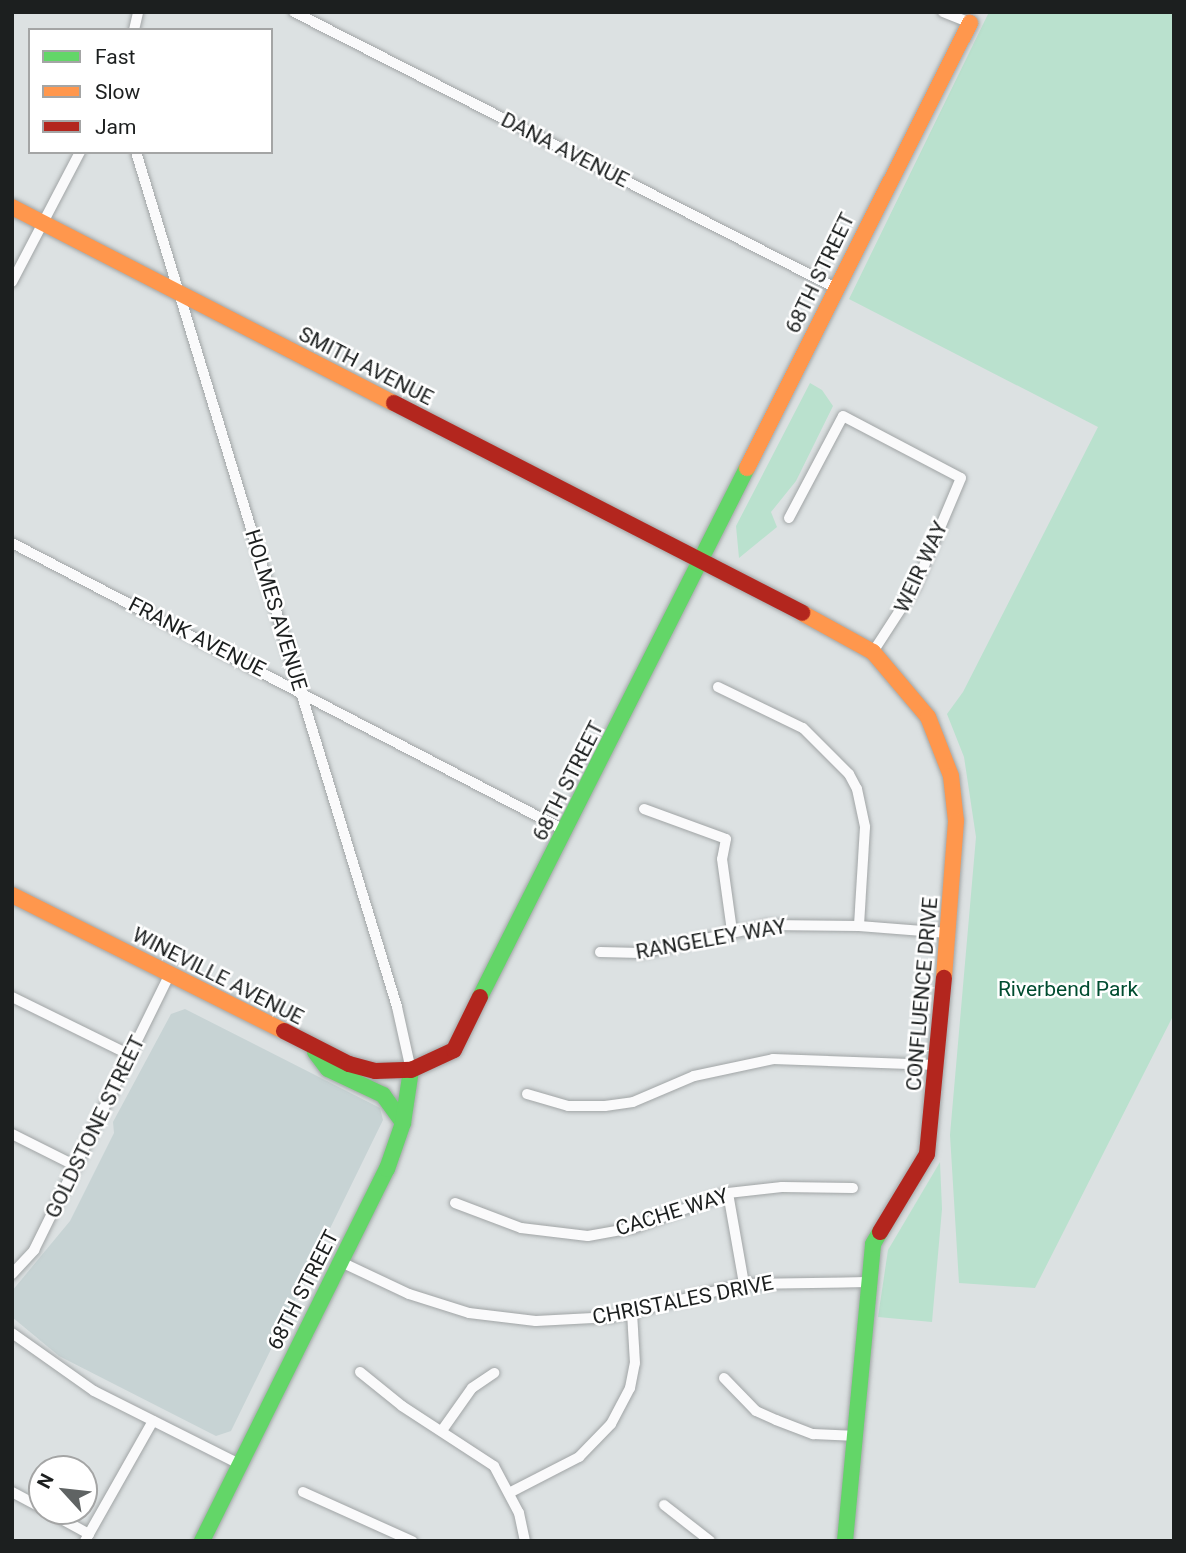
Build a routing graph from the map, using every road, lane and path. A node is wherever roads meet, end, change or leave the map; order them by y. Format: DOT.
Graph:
graph roads {
  1 [pos="294,12"];
  2 [pos="943,12"];
  3 [pos="970,23"];
  4 [pos="79,154"];
  5 [pos="137,154"];
  6 [pos="12,207"];
  7 [pos="42,222"];
  8 [pos="12,282"];
  9 [pos="836,288"];
  10 [pos="176,293"];
  11 [pos="789,518"];
  12 [pos="12,543"];
  13 [pos="702,561"];
  14 [pos="873,652"];
  15 [pos="718,687"];
  16 [pos="302,691"];
  17 [pos="644,809"];
  18 [pos="566,831"];
  19 [pos="12,895"];
  20 [pos="859,926"];
  21 [pos="732,930"];
  22 [pos="948,933"];
  23 [pos="600,952"];
  24 [pos="170,974"];
  25 [pos="12,997"];
  26 [pos="311,1048"];
  27 [pos="130,1055"];
  28 [pos="936,1065"];
  29 [pos="411,1070"];
  30 [pos="527,1094"];
  31 [pos="403,1123"];
  32 [pos="12,1134"];
  33 [pos="76,1166"];
  34 [pos="853,1188"];
  35 [pos="727,1193"];
  36 [pos="455,1203"];
  37 [pos="341,1262"];
  38 [pos="12,1274"];
  39 [pos="867,1282"];
  40 [pos="744,1284"];
  41 [pos="632,1313"];
  42 [pos="12,1333"];
  43 [pos="360,1372"];
  44 [pos="494,1373"];
  45 [pos="724,1378"];
  46 [pos="153,1421"];
  47 [pos="443,1429"];
  48 [pos="857,1436"];
  49 [pos="239,1464"];
  50 [pos="12,1492"];
  51 [pos="303,1492"];
  52 [pos="509,1493"];
  53 [pos="28,1501"];
  54 [pos="664,1505"];
  55 [pos="69,1525"];
  56 [pos="87,1537"];
  57 [pos="202,1541"];
  58 [pos="412,1541"];
  59 [pos="525,1541"];
  60 [pos="710,1541"];
  61 [pos="845,1541"];
  1 -- 9 [label="street, DANA AVENUE"];
  2 -- 3 [label="street"];
  3 -- 9 [label="street, 68TH STREET"];
  4 -- 7 [label="street"];
  5 -- 10 [label="street, HOLMES AVENUE"];
  6 -- 7 [label="street, SMITH AVENUE"];
  7 -- 8 [label="street"];
  7 -- 10 [label="street, SMITH AVENUE"];
  9 -- 13 [label="street, 68TH STREET"];
  10 -- 13 [label="street, SMITH AVENUE"];
  10 -- 16 [label="street, HOLMES AVENUE"];
  11 -- 14 [label="street, WEIR WAY"];
  12 -- 16 [label="street, FRANK AVENUE"];
  13 -- 14 [label="street, CONFLUENCE DRIVE"];
  13 -- 18 [label="street, 68TH STREET"];
  14 -- 22 [label="street, CONFLUENCE DRIVE"];
  15 -- 20 [label="street"];
  16 -- 18 [label="street, FRANK AVENUE"];
  16 -- 29 [label="street, HOLMES AVENUE"];
  17 -- 21 [label="street"];
  18 -- 29 [label="street, 68TH STREET"];
  19 -- 24 [label="street, WINEVILLE AVENUE"];
  20 -- 21 [label="street, RANGELEY WAY"];
  20 -- 22 [label="street, RANGELEY WAY"];
  21 -- 23 [label="street, RANGELEY WAY"];
  22 -- 28 [label="street, CONFLUENCE DRIVE"];
  24 -- 26 [label="street, WINEVILLE AVENUE"];
  24 -- 27 [label="street, GOLDSTONE STREET"];
  25 -- 27 [label="street"];
  26 -- 29 [label="street, WINEVILLE AVENUE"];
  26 -- 31 [label="street"];
  27 -- 33 [label="street, GOLDSTONE STREET"];
  28 -- 30 [label="street"];
  28 -- 39 [label="street, CONFLUENCE DRIVE"];
  29 -- 31 [label="street, 68TH STREET"];
  31 -- 37 [label="street, 68TH STREET"];
  32 -- 33 [label="street"];
  33 -- 38 [label="street, GOLDSTONE STREET"];
  34 -- 35 [label="street, CACHE WAY"];
  35 -- 36 [label="street, CACHE WAY"];
  35 -- 40 [label="street"];
  37 -- 41 [label="street, CHRISTALES DRIVE"];
  37 -- 49 [label="street, 68TH STREET"];
  39 -- 40 [label="street, CHRISTALES DRIVE"];
  39 -- 48 [label="street, CONFLUENCE DRIVE"];
  40 -- 41 [label="street, CHRISTALES DRIVE"];
  41 -- 52 [label="street"];
  42 -- 46 [label="street"];
  43 -- 47 [label="street"];
  44 -- 47 [label="street"];
  45 -- 48 [label="street"];
  46 -- 49 [label="street"];
  46 -- 56 [label="street"];
  47 -- 52 [label="street"];
  48 -- 61 [label="street, CONFLUENCE DRIVE"];
  49 -- 57 [label="street, 68TH STREET"];
  50 -- 53 [label="street"];
  51 -- 58 [label="street"];
  52 -- 59 [label="street"];
  54 -- 60 [label="street"];
  55 -- 56 [label="street"];
}
